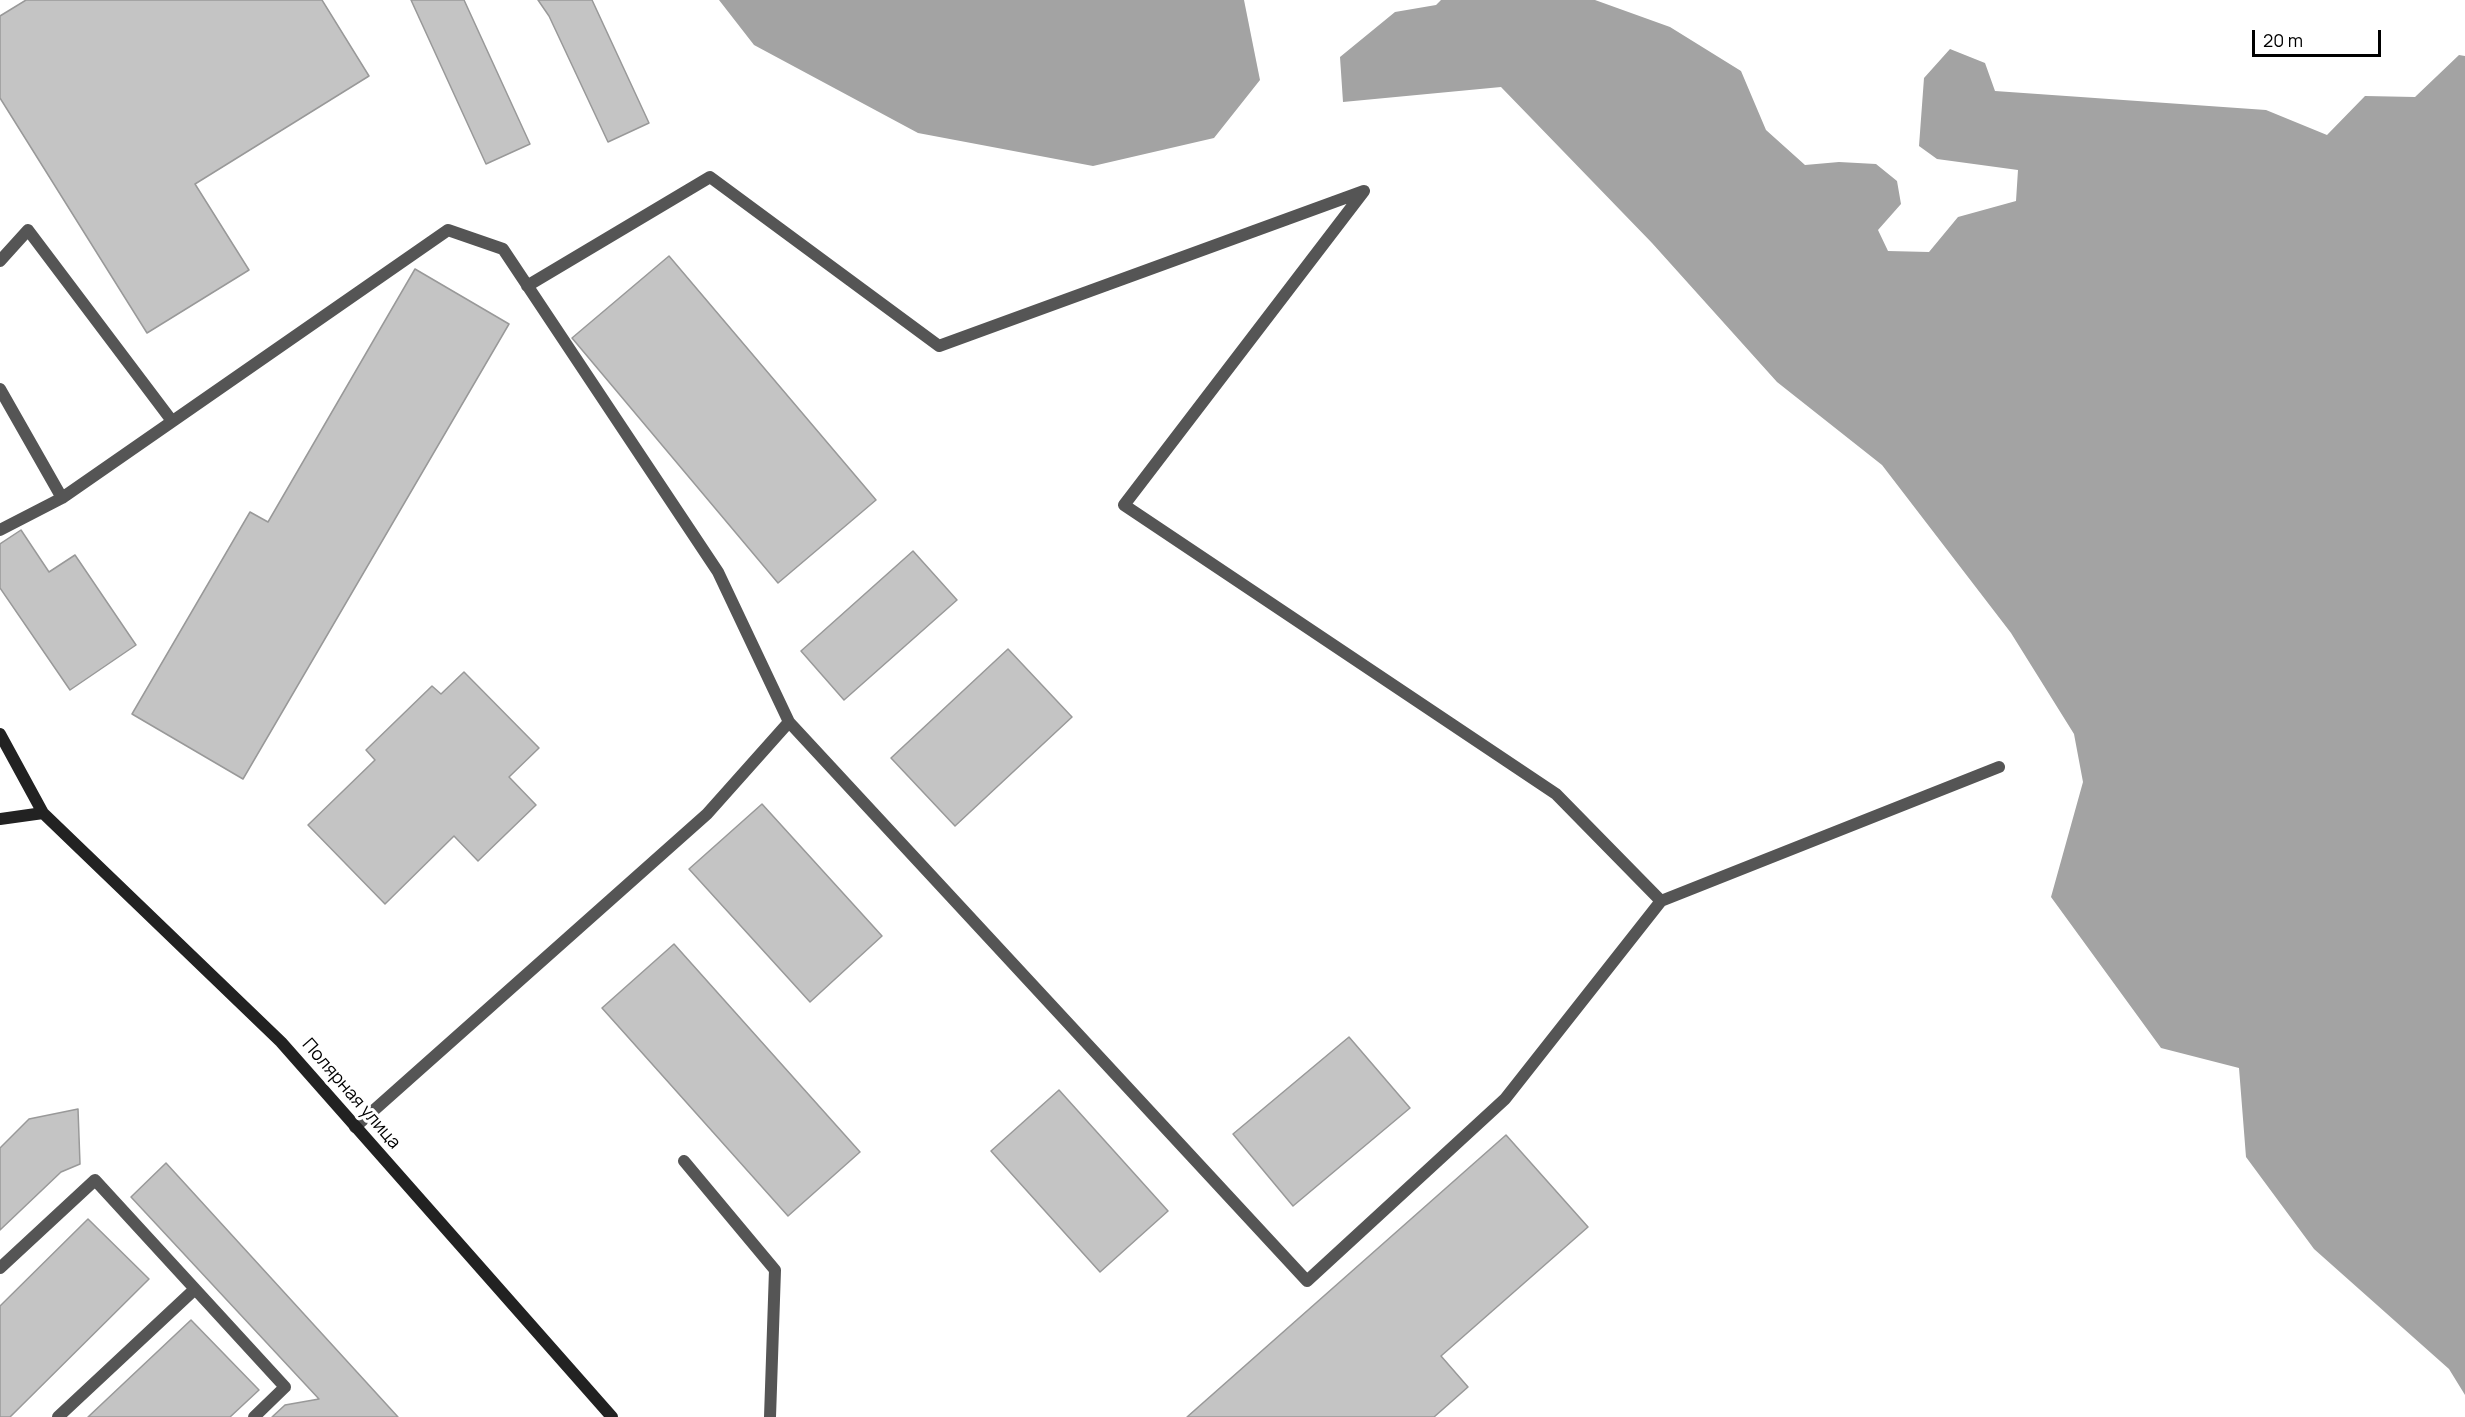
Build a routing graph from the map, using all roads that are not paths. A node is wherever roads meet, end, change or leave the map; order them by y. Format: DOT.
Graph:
graph roads {
  1 [pos="0,261"];
  2 [pos="527,286"];
  3 [pos="0,388"];
  4 [pos="172,421"];
  5 [pos="62,498"];
  6 [pos="0,530"];
  7 [pos="789,722"];
  8 [pos="0,734"];
  9 [pos="1999,767"];
  10 [pos="43,813"];
  11 [pos="0,819"];
  12 [pos="1661,901"];
  13 [pos="355,1127"];
  14 [pos="684,1161"];
  15 [pos="0,1268"];
  16 [pos="195,1289"];
  17 [pos="58,1417"];
  18 [pos="254,1417"];
  19 [pos="612,1417"];
  20 [pos="770,1417"];
  1 -- 4 [label="lane"];
  2 -- 4 [label="lane"];
  2 -- 7 [label="lane"];
  2 -- 12 [label="lane"];
  3 -- 5 [label="lane"];
  4 -- 5 [label="lane"];
  5 -- 6 [label="lane"];
  7 -- 12 [label="lane"];
  7 -- 13 [label="lane"];
  8 -- 10 [label="main road, Полярная улица"];
  9 -- 12 [label="lane"];
  10 -- 11 [label="main road"];
  10 -- 13 [label="main road, Полярная улица"];
  13 -- 19 [label="main road, Полярная улица"];
  14 -- 20 [label="lane"];
  15 -- 16 [label="lane"];
  16 -- 17 [label="lane"];
  16 -- 18 [label="lane"];
}
